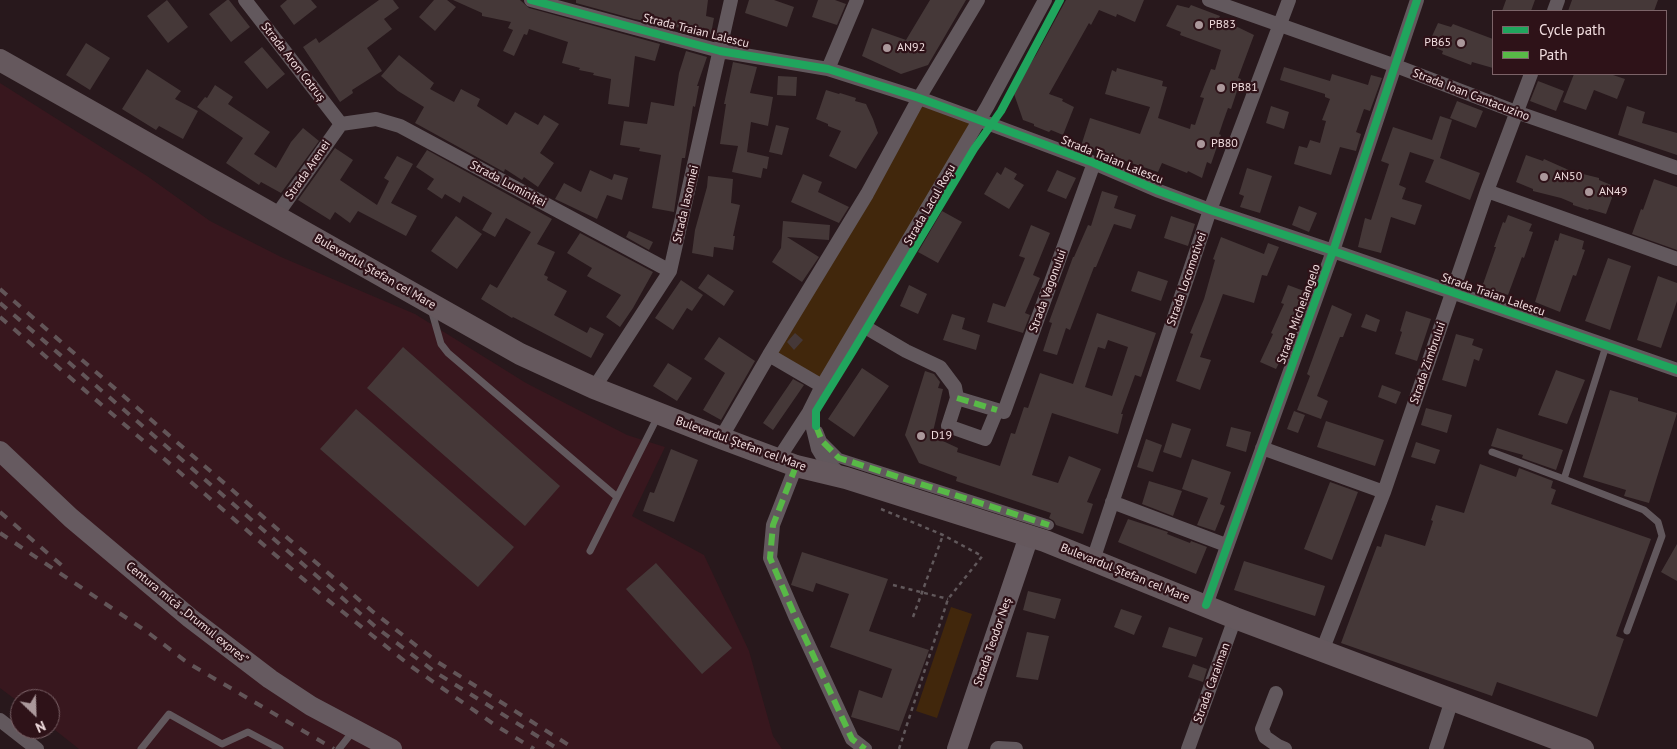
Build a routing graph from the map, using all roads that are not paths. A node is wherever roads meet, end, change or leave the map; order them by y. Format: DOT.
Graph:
graph roads {
  1 [pos="245,0"];
  2 [pos="531,0"];
  3 [pos="731,0"];
  4 [pos="857,0"];
  5 [pos="978,0"];
  6 [pos="1045,0"];
  7 [pos="1209,0"];
  8 [pos="1289,0"];
  9 [pos="1417,0"];
  10 [pos="1280,25"];
  11 [pos="720,51"];
  12 [pos="0,60"];
  13 [pos="1396,66"];
  14 [pos="828,68"];
  15 [pos="1531,75"];
  16 [pos="919,98"];
  17 [pos="1516,112"];
  18 [pos="979,120"];
  19 [pos="341,124"];
  20 [pos="1094,163"];
  21 [pos="1677,168"];
  22 [pos="1487,192"];
  23 [pos="1210,210"];
  24 [pos="276,216"];
  25 [pos="1333,251"];
  26 [pos="1677,259"];
  27 [pos="670,271"];
  28 [pos="1453,293"];
  29 [pos="429,303"];
  30 [pos="860,324"];
  31 [pos="1606,346"];
  32 [pos="769,355"];
  33 [pos="1677,370"];
  34 [pos="822,386"];
  35 [pos="594,388"];
  36 [pos="957,398"];
  37 [pos="997,410"];
  38 [pos="809,412"];
  39 [pos="659,414"];
  40 [pos="816,426"];
  41 [pos="721,438"];
  42 [pos="1262,448"];
  43 [pos="0,451"];
  44 [pos="1492,452"];
  45 [pos="788,462"];
  46 [pos="846,478"];
  47 [pos="1564,479"];
  48 [pos="1384,492"];
  49 [pos="617,497"];
  50 [pos="1112,502"];
  51 [pos="1049,525"];
  52 [pos="1029,536"];
  53 [pos="1226,545"];
  54 [pos="590,551"];
  55 [pos="1093,560"];
  56 [pos="1206,605"];
  57 [pos="1235,618"];
  58 [pos="1627,631"];
  59 [pos="1322,651"];
  60 [pos="1276,693"];
  61 [pos="1452,700"];
  62 [pos="0,720"];
  63 [pos="354,730"];
  64 [pos="37,749"];
  65 [pos="141,749"];
  66 [pos="280,749"];
  67 [pos="339,749"];
  68 [pos="392,749"];
  69 [pos="864,749"];
  70 [pos="957,749"];
  71 [pos="997,749"];
  72 [pos="1016,749"];
  73 [pos="1188,749"];
  74 [pos="1285,749"];
  75 [pos="1436,749"];
  76 [pos="1583,749"];
  1 -- 19 [label="street, Strada Aron Cotruș"];
  2 -- 11 [label="street, Strada Traian Lalescu"];
  3 -- 11 [label="street, Strada Iasomiei"];
  4 -- 14 [label="street"];
  5 -- 16 [label="street"];
  6 -- 18 [label="street, Strada Lacul Roșu"];
  7 -- 10 [label="street, Strada Ioan Cantacuzino"];
  8 -- 10 [label="street, Strada Locomotivei"];
  9 -- 13 [label="street, Strada Michelangelo"];
  10 -- 13 [label="street, Strada Ioan Cantacuzino"];
  10 -- 23 [label="street, Strada Locomotivei"];
  11 -- 14 [label="street, Strada Traian Lalescu"];
  11 -- 27 [label="street, Strada Iasomiei"];
  12 -- 24 [label="main road, Bulevardul Ștefan cel Mare"];
  13 -- 17 [label="street, Strada Ioan Cantacuzino"];
  13 -- 25 [label="street, Strada Michelangelo"];
  14 -- 16 [label="street, Strada Traian Lalescu"];
  15 -- 17 [label="street, Strada Zimbrului"];
  16 -- 18 [label="street, Strada Traian Lalescu"];
  16 -- 32 [label="street"];
  17 -- 21 [label="street, Strada Ioan Cantacuzino"];
  17 -- 22 [label="street, Strada Zimbrului"];
  18 -- 20 [label="street, Strada Traian Lalescu"];
  18 -- 30 [label="street, Strada Lacul Roșu"];
  19 -- 24 [label="street, Strada Arenei"];
  19 -- 27 [label="street, Strada Luminiței"];
  20 -- 23 [label="street, Strada Traian Lalescu"];
  20 -- 37 [label="street, Strada Vagonului"];
  22 -- 26 [label="street"];
  22 -- 28 [label="street, Strada Zimbrului"];
  23 -- 25 [label="street, Strada Traian Lalescu"];
  23 -- 50 [label="street, Strada Locomotivei"];
  24 -- 29 [label="main road, Bulevardul Ștefan cel Mare"];
  25 -- 28 [label="street, Strada Traian Lalescu"];
  25 -- 42 [label="street, Strada Michelangelo"];
  27 -- 35 [label="street, Strada Iasomiei"];
  28 -- 31 [label="street, Strada Traian Lalescu"];
  28 -- 48 [label="street, Strada Zimbrului"];
  29 -- 35 [label="main road, Bulevardul Ștefan cel Mare"];
  29 -- 49 [label="lane"];
  30 -- 34 [label="street, Strada Lacul Roșu"];
  30 -- 36 [label="street"];
  31 -- 33 [label="street, Strada Traian Lalescu"];
  31 -- 47 [label="lane"];
  32 -- 34 [label="street"];
  32 -- 41 [label="street"];
  34 -- 38 [label="street, Strada Lacul Roșu"];
  35 -- 39 [label="main road, Bulevardul Ștefan cel Mare"];
  36 -- 37 [label="street"];
  36 -- 37 [label="street, Strada Vagonului"];
  38 -- 45 [label="street, Strada Lacul Roșu"];
  38 -- 46 [label="street"];
  39 -- 41 [label="main road, Bulevardul Ștefan cel Mare"];
  39 -- 49 [label="lane"];
  40 -- 51 [label="street"];
  41 -- 45 [label="main road, Bulevardul Ștefan cel Mare"];
  42 -- 48 [label="street"];
  42 -- 53 [label="street, Strada Michelangelo"];
  43 -- 63 [label="main road, Centura mică „Drumul expres”"];
  44 -- 47 [label="lane"];
  45 -- 46 [label="main road, Bulevardul Ștefan cel Mare"];
  45 -- 69 [label="street, Strada Lacul Roșu"];
  46 -- 52 [label="main road, Bulevardul Ștefan cel Mare"];
  47 -- 58 [label="lane"];
  48 -- 59 [label="street, Strada Zimbrului"];
  49 -- 54 [label="lane"];
  50 -- 53 [label="street"];
  50 -- 55 [label="street, Strada Locomotivei"];
  52 -- 55 [label="main road, Bulevardul Ștefan cel Mare"];
  52 -- 70 [label="main road, Strada Teodor Neș"];
  53 -- 56 [label="street, Strada Michelangelo"];
  55 -- 56 [label="main road, Bulevardul Ștefan cel Mare"];
  56 -- 57 [label="main road, Bulevardul Ștefan cel Mare"];
  57 -- 59 [label="main road, Bulevardul Ștefan cel Mare"];
  57 -- 73 [label="street, Strada Caraiman"];
  59 -- 61 [label="main road, Bulevardul Ștefan cel Mare"];
  60 -- 74 [label="street"];
  61 -- 75 [label="street"];
  61 -- 76 [label="main road, Bulevardul Ștefan cel Mare"];
  62 -- 64 [label="street"];
  63 -- 67 [label="lane"];
  63 -- 68 [label="main road, Centura mică „Drumul expres”"];
  65 -- 66 [label="lane"];
  71 -- 72 [label="street"];
}
